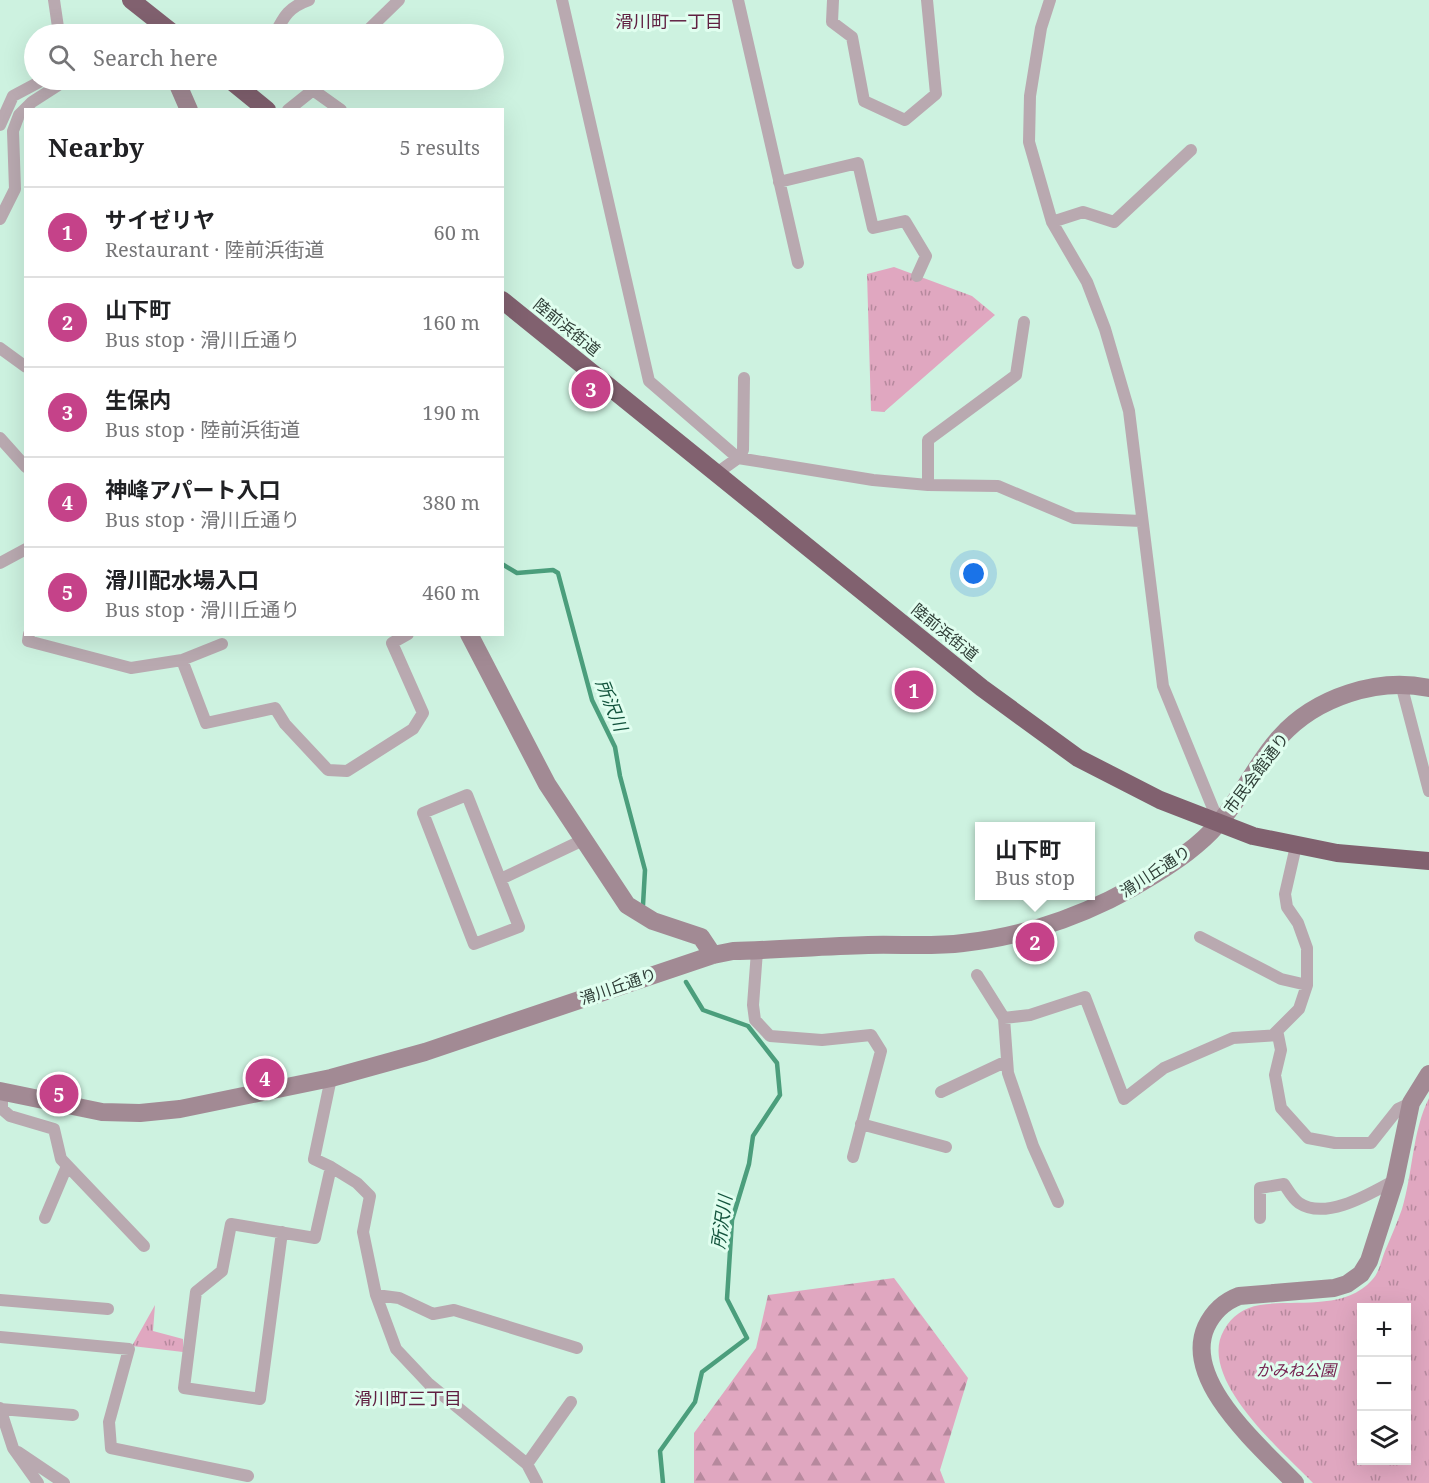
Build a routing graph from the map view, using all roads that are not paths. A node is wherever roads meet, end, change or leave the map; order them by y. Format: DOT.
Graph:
graph roads {
  1 [pos="54,0"];
  2 [pos="131,0"];
  3 [pos="309,0"];
  4 [pos="399,0"];
  5 [pos="562,0"];
  6 [pos="738,0"];
  7 [pos="833,0"];
  8 [pos="927,0"];
  9 [pos="1050,0"];
  10 [pos="58,24"];
  11 [pos="161,24"];
  12 [pos="280,24"];
  13 [pos="374,24"];
  14 [pos="24,90"];
  15 [pos="51,90"];
  16 [pos="180,90"];
  17 [pos="253,90"];
  18 [pos="313,90"];
  19 [pos="26,108"];
  20 [pos="188,108"];
  21 [pos="266,108"];
  22 [pos="290,108"];
  23 [pos="338,108"];
  24 [pos="24,109"];
  25 [pos="0,124"];
  26 [pos="1191,150"];
  27 [pos="779,182"];
  28 [pos="0,219"];
  29 [pos="1052,222"];
  30 [pos="798,263"];
  31 [pos="917,276"];
  32 [pos="504,302"];
  33 [pos="1024,322"];
  34 [pos="0,348"];
  35 [pos="24,366"];
  36 [pos="744,378"];
  37 [pos="0,438"];
  38 [pos="738,458"];
  39 [pos="24,465"];
  40 [pos="717,473"];
  41 [pos="928,485"];
  42 [pos="1141,521"];
  43 [pos="24,550"];
  44 [pos="0,563"];
  45 [pos="29,636"];
  46 [pos="404,636"];
  47 [pos="470,636"];
  48 [pos="222,644"];
  49 [pos="182,660"];
  50 [pos="1401,684"];
  51 [pos="1429,688"];
  52 [pos="1429,791"];
  53 [pos="1219,824"];
  54 [pos="582,840"];
  55 [pos="1296,846"];
  56 [pos="1429,861"];
  57 [pos="501,879"];
  58 [pos="1200,937"];
  59 [pos="757,951"];
  60 [pos="713,955"];
  61 [pos="977,975"];
  62 [pos="1307,985"];
  63 [pos="1004,1018"];
  64 [pos="1274,1035"];
  65 [pos="1007,1061"];
  66 [pos="1429,1074"];
  67 [pos="331,1078"];
  68 [pos="1,1091"];
  69 [pos="940,1092"];
  70 [pos="1412,1103"];
  71 [pos="861,1124"];
  72 [pos="946,1147"];
  73 [pos="853,1157"];
  74 [pos="67,1166"];
  75 [pos="331,1167"];
  76 [pos="1395,1180"];
  77 [pos="1059,1202"];
  78 [pos="45,1218"];
  79 [pos="1260,1218"];
  80 [pos="282,1233"];
  81 [pos="144,1246"];
  82 [pos="376,1295"];
  83 [pos="0,1300"];
  84 [pos="108,1309"];
  85 [pos="0,1337"];
  86 [pos="577,1348"];
  87 [pos="571,1402"];
  88 [pos="0,1408"];
  89 [pos="73,1415"];
  90 [pos="13,1448"];
  91 [pos="527,1464"];
  92 [pos="248,1476"];
  93 [pos="38,1483"];
  94 [pos="64,1483"];
  95 [pos="537,1483"];
  96 [pos="1295,1483"];
  1 -- 10 [label="street"];
  2 -- 11 [label="highway"];
  3 -- 12 [label="street"];
  4 -- 13 [label="street"];
  5 -- 38 [label="street"];
  6 -- 27 [label="street"];
  7 -- 8 [label="street"];
  9 -- 29 [label="street"];
  14 -- 25 [label="street"];
  15 -- 19 [label="street"];
  16 -- 20 [label="street"];
  17 -- 21 [label="highway"];
  18 -- 22 [label="street"];
  18 -- 23 [label="street"];
  24 -- 28 [label="street"];
  26 -- 29 [label="street"];
  27 -- 30 [label="street"];
  27 -- 31 [label="street"];
  29 -- 42 [label="street"];
  32 -- 40 [label="highway, 陸前浜街道"];
  33 -- 41 [label="street"];
  34 -- 35 [label="street"];
  36 -- 38 [label="street"];
  37 -- 39 [label="street"];
  38 -- 40 [label="street"];
  38 -- 41 [label="street"];
  40 -- 53 [label="highway, 陸前浜街道"];
  41 -- 42 [label="street"];
  42 -- 53 [label="street"];
  43 -- 44 [label="street"];
  45 -- 49 [label="street"];
  46 -- 49 [label="street"];
  47 -- 54 [label="street"];
  48 -- 49 [label="street"];
  50 -- 51 [label="street, 市民会館通り"];
  50 -- 52 [label="street"];
  50 -- 53 [label="street, 市民会館通り"];
  53 -- 55 [label="highway, 陸前浜街道"];
  53 -- 59 [label="street, 滑川丘通り"];
  54 -- 57 [label="street"];
  54 -- 60 [label="street"];
  55 -- 56 [label="highway, 陸前浜街道"];
  55 -- 62 [label="street"];
  57 -- 57 [label="street"];
  58 -- 62 [label="street"];
  59 -- 60 [label="street, 滑川丘通り"];
  59 -- 71 [label="street"];
  60 -- 67 [label="street, 滑川丘通り"];
  61 -- 63 [label="street"];
  62 -- 64 [label="street"];
  63 -- 64 [label="street"];
  63 -- 65 [label="street"];
  64 -- 70 [label="street"];
  65 -- 69 [label="street"];
  65 -- 77 [label="street"];
  66 -- 70 [label="street"];
  67 -- 68 [label="street, 滑川丘通り"];
  67 -- 75 [label="street"];
  68 -- 74 [label="street"];
  70 -- 76 [label="street"];
  71 -- 72 [label="street"];
  71 -- 73 [label="street"];
  74 -- 78 [label="street"];
  74 -- 81 [label="street"];
  75 -- 80 [label="street"];
  75 -- 82 [label="street"];
  76 -- 79 [label="street"];
  76 -- 96 [label="street"];
  80 -- 80 [label="street"];
  82 -- 86 [label="street"];
  82 -- 91 [label="street"];
  83 -- 84 [label="street"];
  85 -- 92 [label="street"];
  87 -- 91 [label="street"];
  88 -- 89 [label="street"];
  88 -- 90 [label="street"];
  90 -- 93 [label="street"];
  90 -- 94 [label="street"];
  91 -- 95 [label="street"];
}
